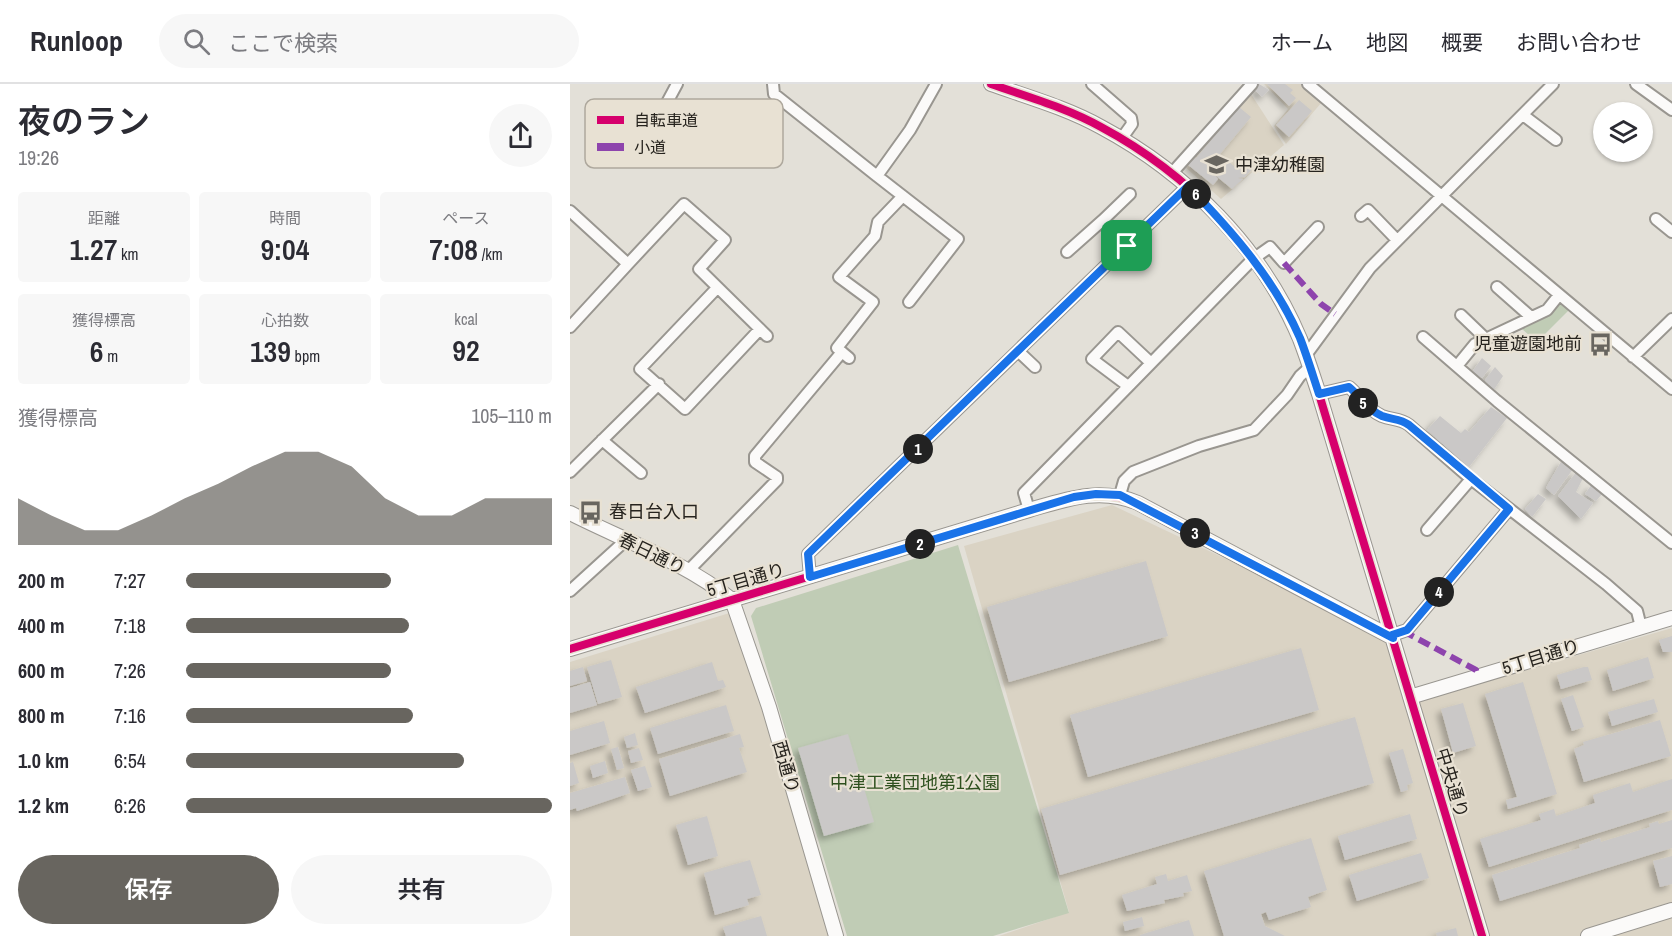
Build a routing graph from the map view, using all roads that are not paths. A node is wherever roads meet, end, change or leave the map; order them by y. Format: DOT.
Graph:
graph roads {
  1 [pos="677,84"];
  2 [pos="773,84"];
  3 [pos="936,84"];
  4 [pos="991,84"];
  5 [pos="1092,84"];
  6 [pos="1251,84"];
  7 [pos="1308,84"];
  8 [pos="1553,84"];
  9 [pos="1636,84"];
  10 [pos="669,99"];
  11 [pos="780,99"];
  12 [pos="783,101"];
  13 [pos="1672,110"];
  14 [pos="1523,115"];
  15 [pos="1122,138"];
  16 [pos="1556,140"];
  17 [pos="1172,173"];
  18 [pos="877,176"];
  19 [pos="1188,186"];
  20 [pos="903,196"];
  21 [pos="1124,196"];
  22 [pos="1441,197"];
  23 [pos="570,211"];
  24 [pos="1361,216"];
  25 [pos="1656,219"];
  26 [pos="1103,220"];
  27 [pos="1318,227"];
  28 [pos="1672,232"];
  29 [pos="1397,240"];
  30 [pos="1070,246"];
  31 [pos="1127,246"];
  32 [pos="1253,259"];
  33 [pos="628,264"];
  34 [pos="1497,287"];
  35 [pos="717,288"];
  36 [pos="1559,295"];
  37 [pos="909,302"];
  38 [pos="1461,315"];
  39 [pos="1531,317"];
  40 [pos="1672,319"];
  41 [pos="570,327"];
  42 [pos="1423,337"];
  43 [pos="1485,338"];
  44 [pos="1018,351"];
  45 [pos="1634,357"];
  46 [pos="1308,361"];
  47 [pos="1150,362"];
  48 [pos="1457,366"];
  49 [pos="1035,367"];
  50 [pos="659,384"];
  51 [pos="1128,386"];
  52 [pos="1672,389"];
  53 [pos="1319,394"];
  54 [pos="686,409"];
  55 [pos="694,418"];
  56 [pos="602,440"];
  57 [pos="570,472"];
  58 [pos="641,472"];
  59 [pos="1471,479"];
  60 [pos="1120,495"];
  61 [pos="1434,501"];
  62 [pos="1445,509"];
  63 [pos="1509,509"];
  64 [pos="1029,510"];
  65 [pos="570,513"];
  66 [pos="1427,530"];
  67 [pos="625,541"];
  68 [pos="1672,543"];
  69 [pos="688,571"];
  70 [pos="810,577"];
  71 [pos="570,591"];
  72 [pos="732,600"];
  73 [pos="1672,618"];
  74 [pos="1641,627"];
  75 [pos="1392,637"];
  76 [pos="570,650"];
  77 [pos="1410,697"];
  78 [pos="1672,910"];
  79 [pos="836,936"];
  80 [pos="1482,936"];
  81 [pos="1587,936"];
  1 -- 10 [label="street"];
  2 -- 11 [label="street"];
  3 -- 18 [label="street"];
  4 -- 15 [label="street, 中央通り"];
  5 -- 15 [label="street"];
  6 -- 17 [label="street"];
  7 -- 22 [label="street"];
  8 -- 14 [label="street"];
  9 -- 13 [label="street"];
  12 -- 18 [label="street"];
  14 -- 16 [label="street"];
  14 -- 22 [label="street"];
  15 -- 17 [label="street, 中央通り"];
  17 -- 19 [label="street, 中央通り"];
  18 -- 20 [label="street"];
  19 -- 31 [label="street"];
  19 -- 32 [label="street, 中央通り"];
  20 -- 37 [label="street"];
  20 -- 69 [label="street"];
  21 -- 26 [label="street"];
  22 -- 29 [label="street"];
  22 -- 36 [label="street"];
  23 -- 33 [label="street"];
  24 -- 29 [label="street"];
  25 -- 28 [label="street"];
  26 -- 30 [label="street"];
  26 -- 31 [label="street"];
  27 -- 32 [label="street"];
  29 -- 46 [label="street"];
  31 -- 44 [label="street"];
  32 -- 46 [label="street, 中央通り"];
  32 -- 47 [label="street"];
  33 -- 35 [label="street"];
  33 -- 41 [label="street"];
  34 -- 39 [label="street"];
  35 -- 50 [label="street"];
  35 -- 54 [label="street"];
  36 -- 39 [label="street"];
  36 -- 45 [label="street"];
  38 -- 43 [label="street"];
  39 -- 43 [label="street"];
  40 -- 45 [label="street"];
  42 -- 48 [label="street"];
  43 -- 48 [label="street"];
  44 -- 49 [label="street"];
  44 -- 70 [label="street"];
  45 -- 52 [label="street"];
  46 -- 53 [label="street, 中央通り"];
  46 -- 60 [label="street"];
  47 -- 51 [label="street"];
  47 -- 51 [label="street"];
  48 -- 68 [label="street"];
  50 -- 54 [label="street"];
  50 -- 56 [label="street"];
  51 -- 64 [label="street"];
  53 -- 59 [label="street"];
  53 -- 75 [label="street, 中央通り"];
  54 -- 55 [label="street"];
  56 -- 57 [label="street"];
  56 -- 58 [label="street"];
  59 -- 62 [label="street"];
  59 -- 63 [label="street"];
  60 -- 64 [label="street, 5丁目通り"];
  60 -- 75 [label="street, 5丁目通り"];
  61 -- 62 [label="street"];
  62 -- 66 [label="street"];
  63 -- 74 [label="street"];
  63 -- 75 [label="street"];
  64 -- 70 [label="street, 5丁目通り"];
  65 -- 67 [label="street, 春日通り"];
  67 -- 69 [label="street, 春日通り"];
  67 -- 71 [label="street"];
  69 -- 72 [label="street, 春日通り"];
  70 -- 72 [label="street, 5丁目通り"];
  72 -- 76 [label="street, 5丁目通り"];
  72 -- 79 [label="street, 西通り"];
  73 -- 74 [label="street, 5丁目通り"];
  74 -- 77 [label="street, 5丁目通り"];
  75 -- 77 [label="street, 中央通り"];
  77 -- 80 [label="street, 中央通り"];
  78 -- 81 [label="street"];
}
